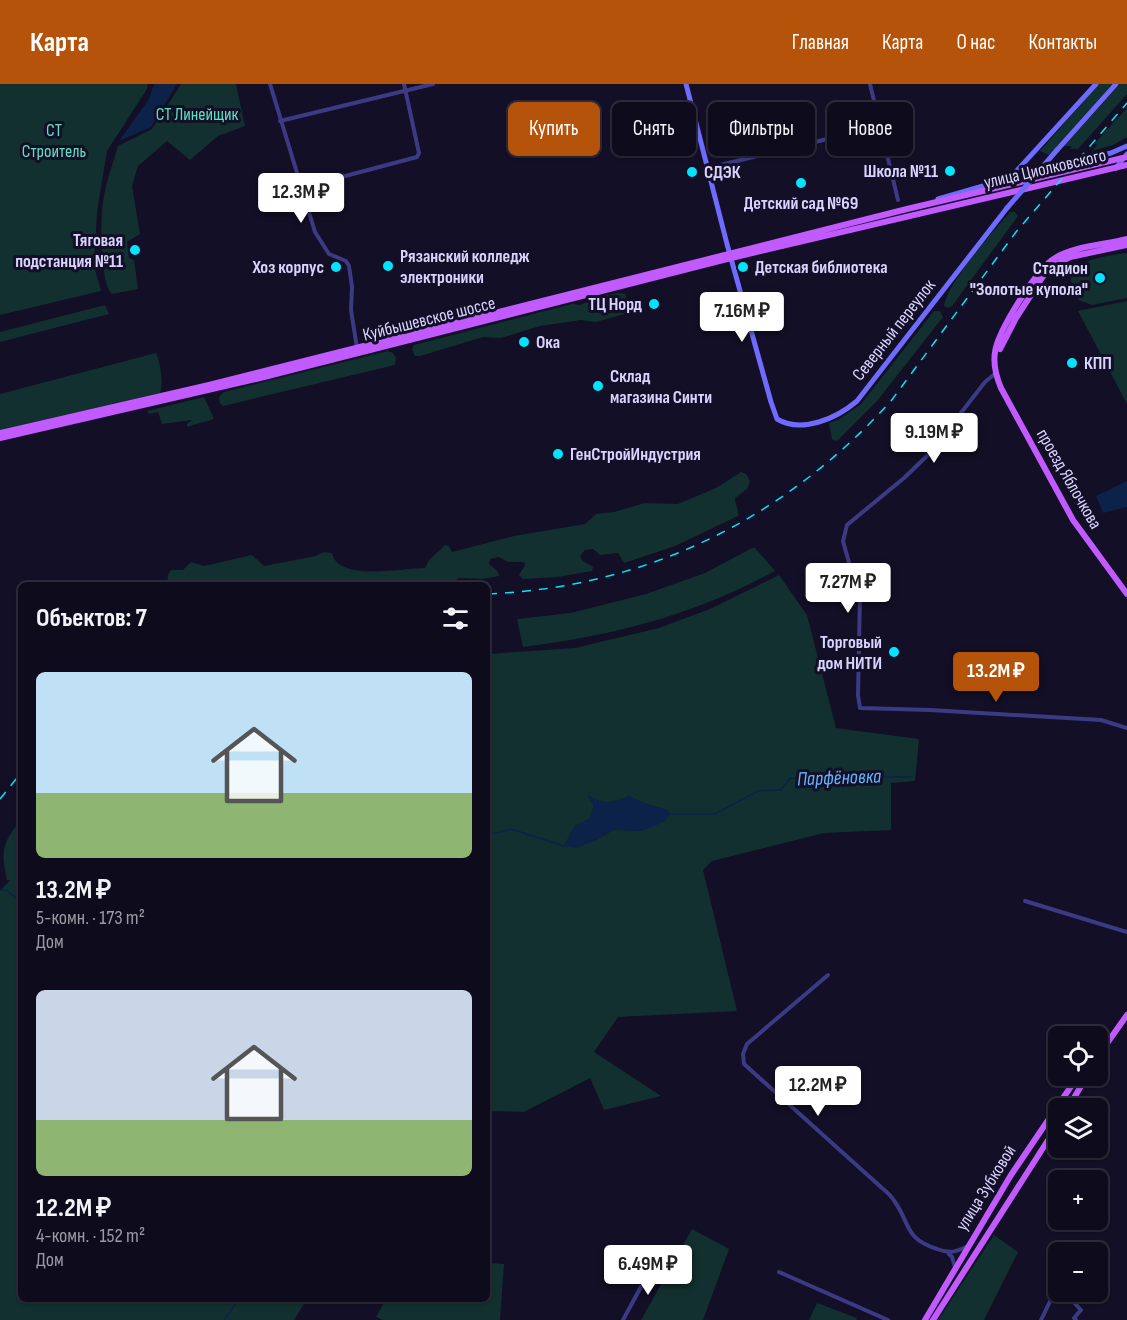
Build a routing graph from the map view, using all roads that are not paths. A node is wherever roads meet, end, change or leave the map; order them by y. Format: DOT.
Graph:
graph roads {
  1 [pos="270,84"];
  2 [pos="404,84"];
  3 [pos="433,84"];
  4 [pos="686,84"];
  5 [pos="870,84"];
  6 [pos="1096,84"];
  7 [pos="1116,84"];
  8 [pos="405,91"];
  9 [pos="875,102"];
  10 [pos="280,121"];
  11 [pos="827,139"];
  12 [pos="1127,146"];
  13 [pos="888,156"];
  14 [pos="1126,156"];
  15 [pos="1127,165"];
  16 [pos="708,168"];
  17 [pos="1116,168"];
  18 [pos="1011,178"];
  19 [pos="300,188"];
  20 [pos="970,198"];
  21 [pos="898,200"];
  22 [pos="907,209"];
  23 [pos="1127,239"];
  24 [pos="1127,245"];
  25 [pos="731,256"];
  26 [pos="357,348"];
  27 [pos="996,373"];
  28 [pos="0,433"];
  29 [pos="0,438"];
  30 [pos="1127,594"];
  31 [pos="1127,728"];
  32 [pos="1025,901"];
  33 [pos="1127,932"];
  34 [pos="828,975"];
  35 [pos="1127,1015"];
  36 [pos="1108,1042"];
  37 [pos="1070,1086"];
  38 [pos="1081,1088"];
  39 [pos="1074,1098"];
  40 [pos="1048,1140"];
  41 [pos="1026,1152"];
  42 [pos="1036,1158"];
  43 [pos="1019,1163"];
  44 [pos="1030,1169"];
  45 [pos="1011,1175"];
  46 [pos="1022,1182"];
  47 [pos="982,1224"];
  48 [pos="990,1232"];
  49 [pos="969,1246"];
  50 [pos="948,1253"];
  51 [pos="655,1261"];
  52 [pos="955,1268"];
  53 [pos="779,1272"];
  54 [pos="1050,1302"];
  55 [pos="1073,1302"];
  56 [pos="623,1320"];
  57 [pos="888,1320"];
  58 [pos="925,1320"];
  59 [pos="933,1320"];
  60 [pos="1041,1320"];
  61 [pos="1076,1320"];
  1 -- 10 [label="street"];
  2 -- 8 [label="street"];
  3 -- 8 [label="street"];
  4 -- 16 [label="main road"];
  5 -- 9 [label="street"];
  6 -- 18 [label="main road"];
  7 -- 25 [label="main road, Северный переулок, bridge"];
  8 -- 10 [label="street"];
  8 -- 19 [label="street"];
  10 -- 19 [label="street"];
  11 -- 16 [label="street"];
  12 -- 18 [label="main road, Куйбышевское шоссе"];
  13 -- 21 [label="street"];
  14 -- 17 [label="main road"];
  14 -- 20 [label="main road, улица Циолковского"];
  15 -- 17 [label="main road, улица Циолковского"];
  16 -- 25 [label="main road"];
  17 -- 20 [label="main road, улица Циолковского"];
  18 -- 22 [label="main road, Куйбышевское шоссе"];
  19 -- 26 [label="street"];
  20 -- 22 [label="main road, Куйбышевское шоссе"];
  20 -- 25 [label="main road, Куйбышевское шоссе"];
  22 -- 25 [label="main road, Куйбышевское шоссе"];
  23 -- 27 [label="main road, проезд Яблочкова"];
  24 -- 27 [label="main road"];
  25 -- 26 [label="main road, Куйбышевское шоссе"];
  25 -- 29 [label="main road, Куйбышевское шоссе"];
  26 -- 28 [label="main road, Куйбышевское шоссе"];
  27 -- 30 [label="main road, проезд Яблочкова"];
  27 -- 31 [label="street"];
  32 -- 33 [label="street"];
  34 -- 50 [label="street"];
  35 -- 36 [label="main road"];
  37 -- 41 [label="main road, улица Зубковой"];
  38 -- 39 [label="main road"];
  40 -- 42 [label="main road, улица Зубковой"];
  41 -- 42 [label="main road"];
  41 -- 43 [label="main road, улица Зубковой"];
  42 -- 44 [label="main road, улица Зубковой"];
  43 -- 44 [label="main road"];
  43 -- 45 [label="main road, улица Зубковой"];
  44 -- 46 [label="main road, улица Зубковой"];
  45 -- 46 [label="main road"];
  45 -- 47 [label="main road, улица Зубковой"];
  46 -- 48 [label="main road, улица Зубковой"];
  47 -- 48 [label="main road"];
  47 -- 49 [label="main road, улица Зубковой"];
  48 -- 59 [label="main road, улица Зубковой"];
  49 -- 50 [label="street"];
  49 -- 52 [label="main road, улица Зубковой"];
  50 -- 52 [label="street"];
  51 -- 56 [label="street"];
  52 -- 58 [label="main road, улица Зубковой"];
  53 -- 57 [label="street"];
  54 -- 60 [label="street"];
  55 -- 61 [label="street"];
}
